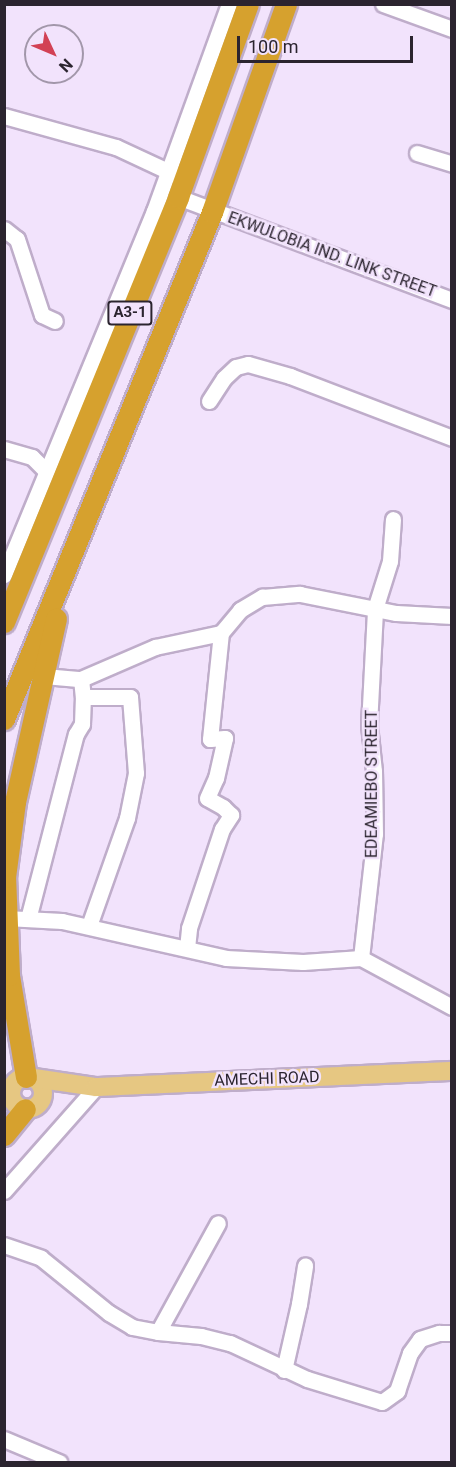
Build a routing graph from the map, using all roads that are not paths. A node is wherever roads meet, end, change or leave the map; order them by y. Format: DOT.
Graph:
graph roads {
  1 [pos="229,4"];
  2 [pos="248,4"];
  3 [pos="286,4"];
  4 [pos="383,4"];
  5 [pos="452,29"];
  6 [pos="4,116"];
  7 [pos="417,153"];
  8 [pos="452,164"];
  9 [pos="177,182"];
  10 [pos="212,212"];
  11 [pos="4,230"];
  12 [pos="452,300"];
  13 [pos="55,321"];
  14 [pos="209,401"];
  15 [pos="452,438"];
  16 [pos="4,449"];
  17 [pos="46,471"];
  18 [pos="393,519"];
  19 [pos="66,569"];
  20 [pos="4,575"];
  21 [pos="375,609"];
  22 [pos="452,616"];
  23 [pos="5,621"];
  24 [pos="221,633"];
  25 [pos="44,676"];
  26 [pos="81,679"];
  27 [pos="83,698"];
  28 [pos="4,719"];
  29 [pos="6,918"];
  30 [pos="28,919"];
  31 [pos="89,926"];
  32 [pos="187,948"];
  33 [pos="361,958"];
  34 [pos="452,1007"];
  35 [pos="452,1071"];
  36 [pos="30,1077"];
  37 [pos="89,1087"];
  38 [pos="8,1092"];
  39 [pos="31,1108"];
  40 [pos="4,1135"];
  41 [pos="4,1191"];
  42 [pos="218,1223"];
  43 [pos="4,1245"];
  44 [pos="305,1265"];
  45 [pos="158,1332"];
  46 [pos="452,1333"];
  47 [pos="284,1370"];
  48 [pos="4,1439"];
  49 [pos="49,1461"];
  1 -- 9 [label="street"];
  2 -- 9 [label="highway, A3-1"];
  3 -- 10 [label="highway, A3-1"];
  4 -- 5 [label="street"];
  6 -- 9 [label="street, EKWULOBIA IND. LINK STREET"];
  7 -- 8 [label="street"];
  9 -- 10 [label="street, EKWULOBIA IND. LINK STREET"];
  9 -- 17 [label="street"];
  9 -- 23 [label="highway, A3-1"];
  10 -- 12 [label="street, EKWULOBIA IND. LINK STREET"];
  10 -- 19 [label="highway, A3-1"];
  11 -- 13 [label="street"];
  14 -- 15 [label="street"];
  16 -- 17 [label="street"];
  17 -- 20 [label="street"];
  18 -- 21 [label="street, EDEAMIEBO STREET"];
  19 -- 25 [label="highway"];
  19 -- 28 [label="highway"];
  21 -- 22 [label="street"];
  21 -- 24 [label="street"];
  21 -- 33 [label="street, EDEAMIEBO STREET"];
  24 -- 26 [label="street"];
  24 -- 32 [label="street"];
  25 -- 26 [label="street"];
  25 -- 29 [label="highway"];
  26 -- 27 [label="street"];
  27 -- 30 [label="street"];
  27 -- 31 [label="street"];
  29 -- 30 [label="street"];
  29 -- 36 [label="highway"];
  30 -- 31 [label="street"];
  31 -- 32 [label="street"];
  32 -- 33 [label="street"];
  33 -- 34 [label="street"];
  35 -- 37 [label="main road, AMECHI ROAD"];
  36 -- 37 [label="main road"];
  36 -- 38 [label="main road"];
  36 -- 39 [label="main road"];
  37 -- 39 [label="main road"];
  37 -- 41 [label="street"];
  38 -- 39 [label="main road"];
  39 -- 40 [label="highway"];
  42 -- 45 [label="street"];
  43 -- 45 [label="street"];
  44 -- 47 [label="street"];
  45 -- 47 [label="street"];
  46 -- 47 [label="street"];
  48 -- 49 [label="street"];
}
